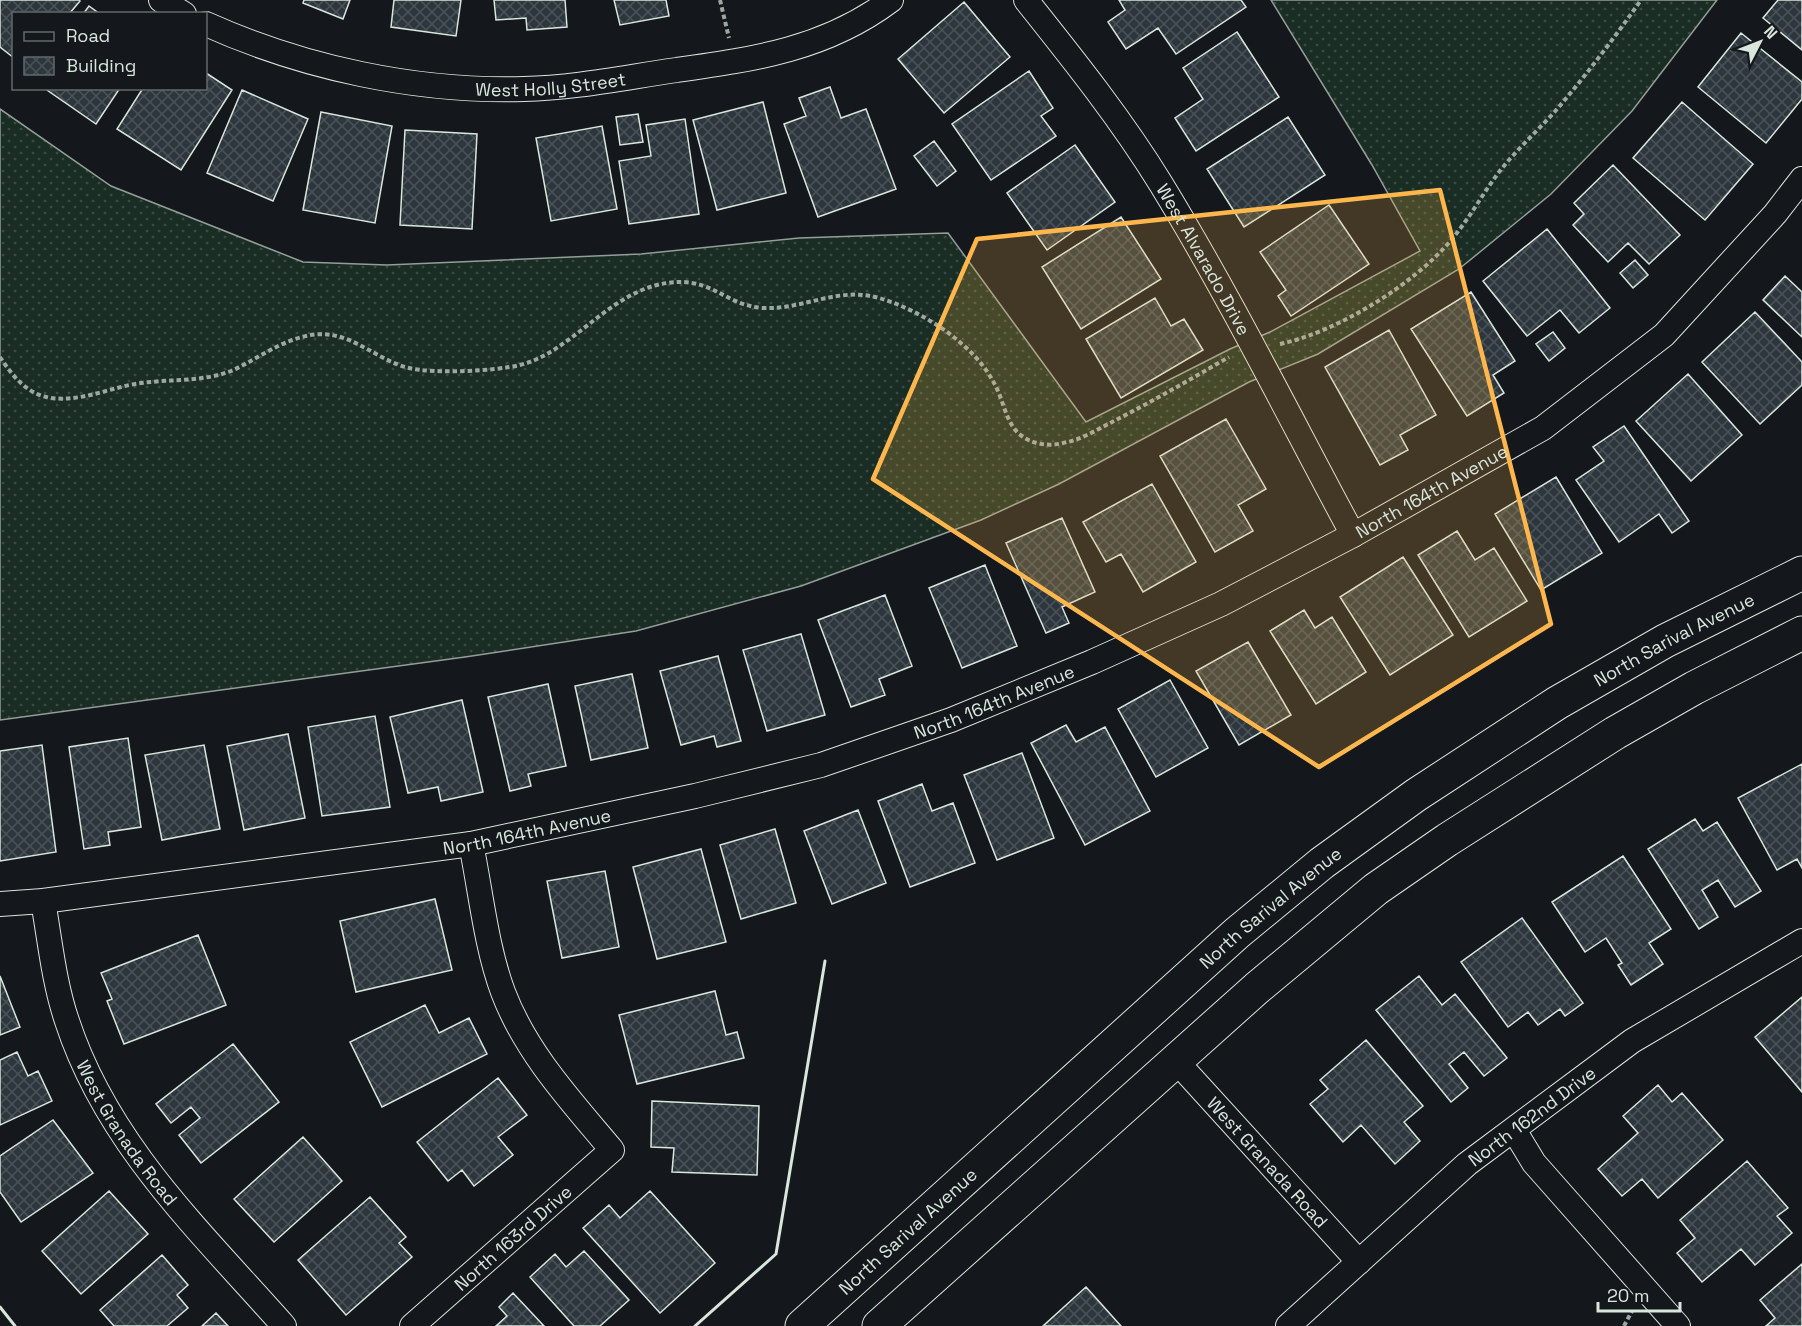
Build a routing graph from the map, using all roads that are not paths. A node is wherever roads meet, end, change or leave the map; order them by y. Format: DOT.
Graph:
graph roads {
  1 [pos="161,0"];
  2 [pos="891,0"];
  3 [pos="1026,0"];
  4 [pos="181,12"];
  5 [pos="207,24"];
  6 [pos="1802,179"];
  7 [pos="1353,535"];
  8 [pos="1802,573"];
  9 [pos="1802,633"];
  10 [pos="471,844"];
  11 [pos="43,901"];
  12 [pos="0,904"];
  13 [pos="1802,941"];
  14 [pos="1177,1062"];
  15 [pos="1514,1130"];
  16 [pos="1359,1262"];
  17 [pos="284,1326"];
  18 [pos="412,1326"];
  19 [pos="802,1326"];
  20 [pos="879,1326"];
  21 [pos="1288,1326"];
  22 [pos="1678,1326"];
  1 -- 4 [label="street"];
  2 -- 5 [label="street, West Holly Street"];
  3 -- 7 [label="street, West Alvarado Drive"];
  6 -- 7 [label="street, North 164th Avenue"];
  7 -- 10 [label="street, North 164th Avenue"];
  8 -- 19 [label="main road, North Sarival Avenue"];
  9 -- 14 [label="main road"];
  10 -- 11 [label="street, North 164th Avenue"];
  10 -- 18 [label="street, North 163rd Drive"];
  11 -- 12 [label="street, North 164th Avenue"];
  11 -- 17 [label="street, West Granada Road"];
  13 -- 15 [label="street, North 162nd Drive"];
  14 -- 16 [label="street, West Granada Road"];
  14 -- 20 [label="main road"];
  15 -- 16 [label="street, North 162nd Drive"];
  15 -- 22 [label="street"];
  16 -- 21 [label="street, North 162nd Drive"];
}
